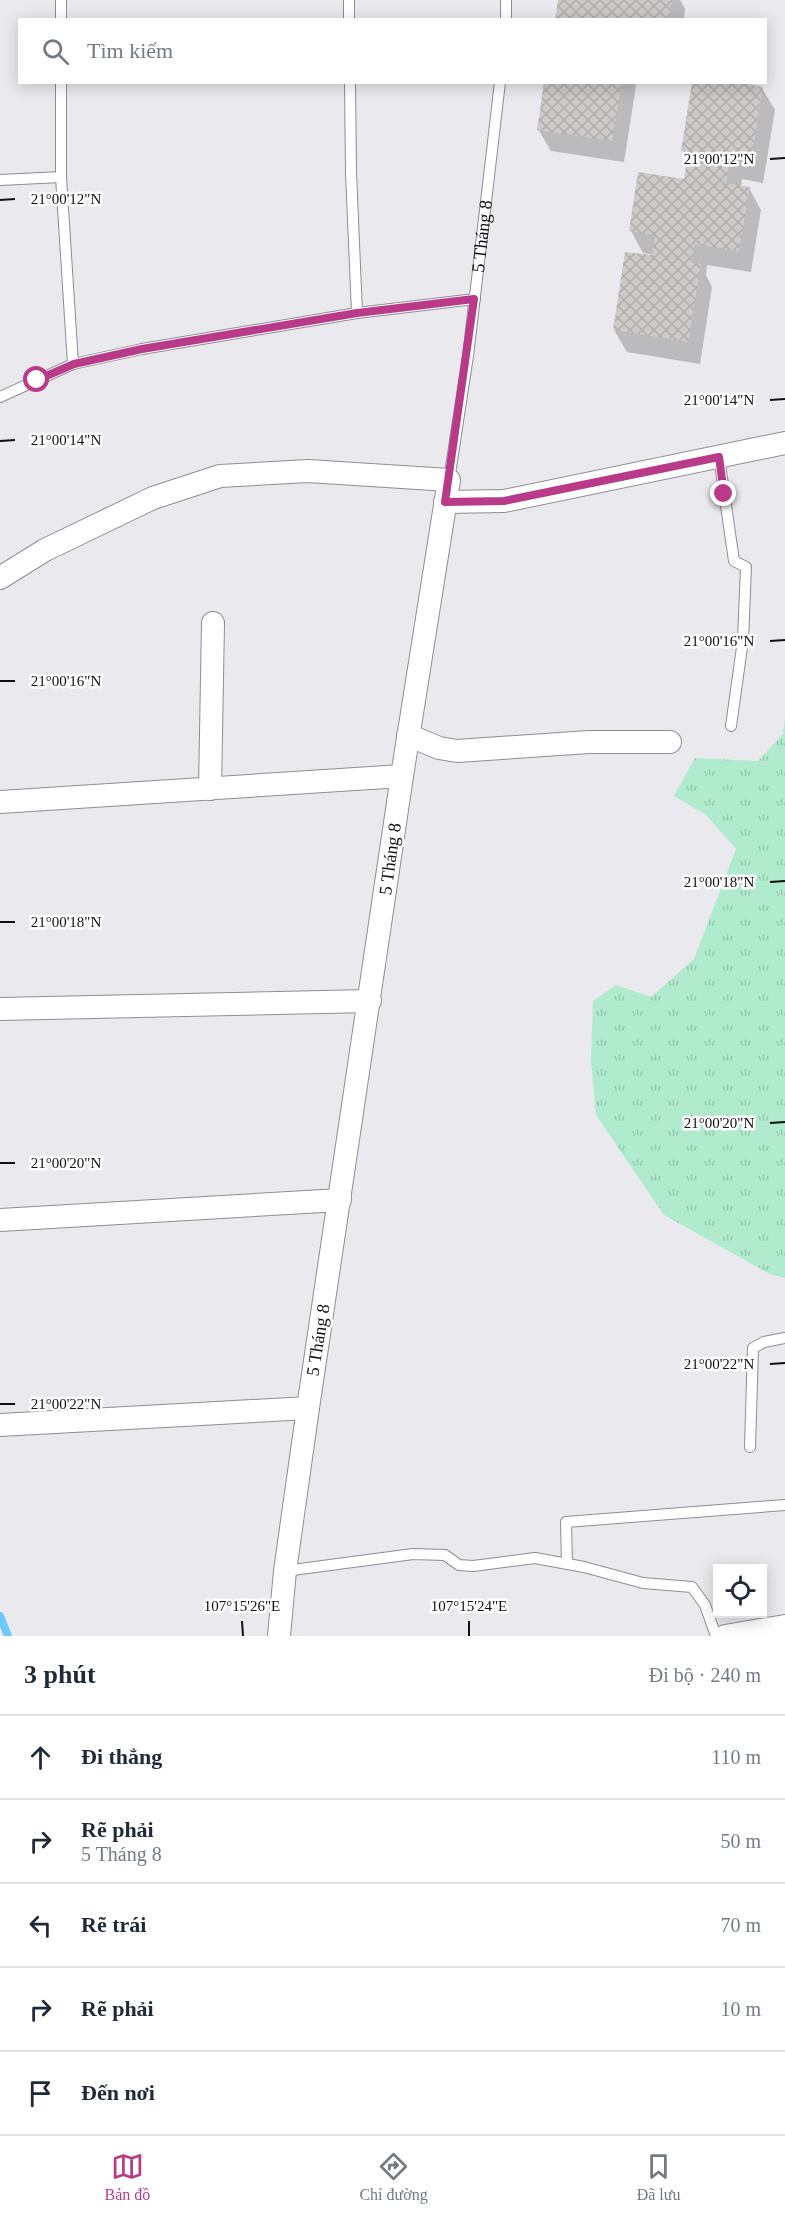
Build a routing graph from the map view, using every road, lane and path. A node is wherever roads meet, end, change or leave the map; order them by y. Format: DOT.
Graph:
graph roads {
  1 [pos="62,0"];
  2 [pos="349,0"];
  3 [pos="506,0"];
  4 [pos="61,18"];
  5 [pos="349,18"];
  6 [pos="506,18"];
  7 [pos="61,84"];
  8 [pos="350,84"];
  9 [pos="501,84"];
  10 [pos="61,177"];
  11 [pos="0,180"];
  12 [pos="474,299"];
  13 [pos="357,313"];
  14 [pos="74,364"];
  15 [pos="0,397"];
  16 [pos="785,443"];
  17 [pos="719,457"];
  18 [pos="447,491"];
  19 [pos="0,578"];
  20 [pos="213,623"];
  21 [pos="731,726"];
  22 [pos="408,735"];
  23 [pos="670,742"];
  24 [pos="402,776"];
  25 [pos="210,789"];
  26 [pos="0,802"];
  27 [pos="370,1001"];
  28 [pos="0,1009"];
  29 [pos="340,1200"];
  30 [pos="0,1220"];
  31 [pos="785,1338"];
  32 [pos="308,1408"];
  33 [pos="0,1425"];
  34 [pos="750,1447"];
  35 [pos="785,1505"];
  36 [pos="567,1564"];
  37 [pos="285,1571"];
  38 [pos="785,1626"];
  39 [pos="279,1636"];
  40 [pos="716,1636"];
  41 [pos="725,1636"];
  1 -- 4 [label="lane"];
  2 -- 5 [label="lane"];
  3 -- 6 [label="lane"];
  7 -- 10 [label="lane"];
  8 -- 13 [label="lane"];
  9 -- 12 [label="lane, 5 Tháng 8"];
  10 -- 11 [label="lane"];
  10 -- 14 [label="lane"];
  12 -- 13 [label="lane"];
  12 -- 18 [label="lane, 5 Tháng 8"];
  13 -- 14 [label="lane"];
  14 -- 15 [label="lane"];
  16 -- 17 [label="street"];
  17 -- 18 [label="street"];
  17 -- 21 [label="lane"];
  18 -- 19 [label="street"];
  18 -- 22 [label="street, 5 Tháng 8"];
  20 -- 25 [label="street"];
  22 -- 23 [label="street"];
  22 -- 24 [label="street, 5 Tháng 8"];
  24 -- 25 [label="street"];
  24 -- 27 [label="street, 5 Tháng 8"];
  25 -- 26 [label="street"];
  27 -- 28 [label="street"];
  27 -- 29 [label="street, 5 Tháng 8"];
  29 -- 30 [label="street"];
  29 -- 32 [label="street, 5 Tháng 8"];
  31 -- 34 [label="lane"];
  32 -- 33 [label="street"];
  32 -- 37 [label="street, 5 Tháng 8"];
  35 -- 36 [label="lane"];
  36 -- 37 [label="lane"];
  36 -- 40 [label="lane"];
  37 -- 39 [label="street, 5 Tháng 8"];
  38 -- 41 [label="street"];
}
